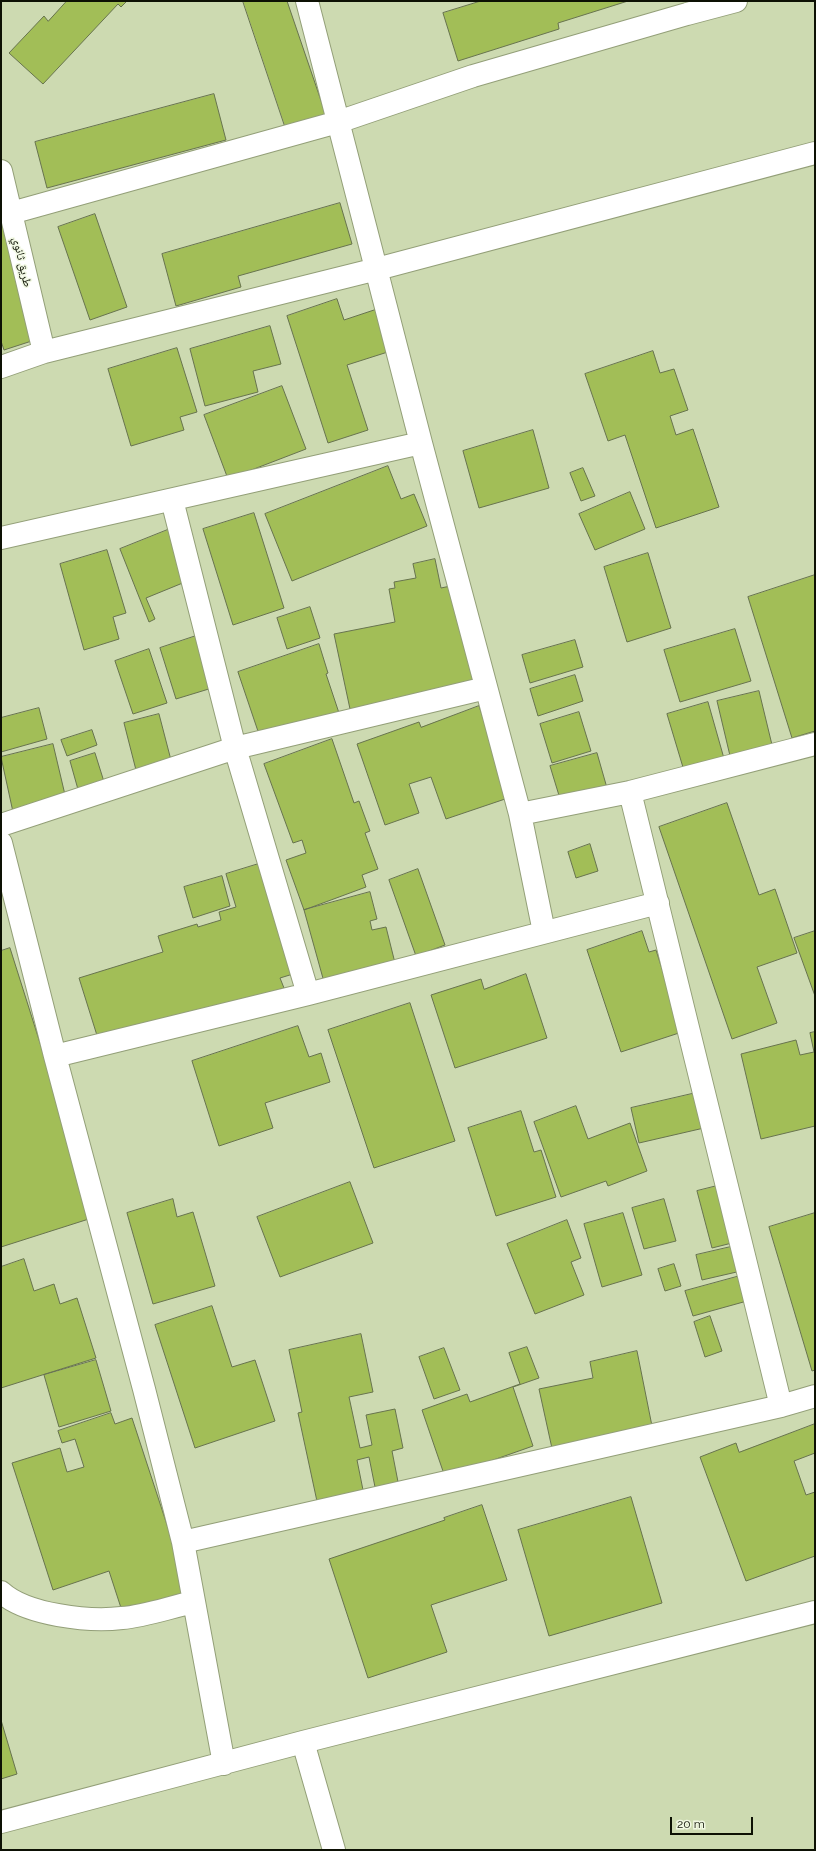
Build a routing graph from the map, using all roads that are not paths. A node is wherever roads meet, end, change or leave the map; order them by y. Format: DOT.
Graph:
graph roads {
  1 [pos="307,1"];
  2 [pos="736,1"];
  3 [pos="338,122"];
  4 [pos="815,153"];
  5 [pos="1,171"];
  6 [pos="11,212"];
  7 [pos="376,269"];
  8 [pos="44,352"];
  9 [pos="1,367"];
  10 [pos="421,443"];
  11 [pos="172,500"];
  12 [pos="1,538"];
  13 [pos="486,688"];
  14 [pos="815,744"];
  15 [pos="235,748"];
  16 [pos="630,792"];
  17 [pos="520,814"];
  18 [pos="1,825"];
  19 [pos="1,843"];
  20 [pos="658,903"];
  21 [pos="544,932"];
  22 [pos="308,994"];
  23 [pos="55,1056"];
  24 [pos="815,1396"];
  25 [pos="781,1406"];
  26 [pos="182,1542"];
  27 [pos="1,1592"];
  28 [pos="194,1602"];
  29 [pos="815,1612"];
  30 [pos="303,1742"];
  31 [pos="224,1764"];
  32 [pos="1,1822"];
  33 [pos="334,1850"];
  1 -- 3 [label="street"];
  2 -- 3 [label="street"];
  3 -- 6 [label="street"];
  3 -- 7 [label="street"];
  4 -- 7 [label="street"];
  5 -- 6 [label="street, طريق ثانوي"];
  6 -- 8 [label="street, طريق ثانوي"];
  7 -- 8 [label="street"];
  7 -- 10 [label="street"];
  8 -- 9 [label="street"];
  10 -- 11 [label="street"];
  10 -- 13 [label="street"];
  11 -- 12 [label="street"];
  11 -- 15 [label="street"];
  13 -- 15 [label="street"];
  13 -- 17 [label="street"];
  14 -- 16 [label="street"];
  15 -- 18 [label="street"];
  15 -- 22 [label="street"];
  16 -- 17 [label="street"];
  16 -- 20 [label="street"];
  17 -- 21 [label="street"];
  19 -- 23 [label="street"];
  20 -- 21 [label="street"];
  20 -- 25 [label="street"];
  21 -- 22 [label="street"];
  22 -- 23 [label="street"];
  23 -- 26 [label="street"];
  24 -- 25 [label="street"];
  25 -- 26 [label="street"];
  26 -- 28 [label="street"];
  27 -- 28 [label="street"];
  28 -- 31 [label="street"];
  29 -- 30 [label="street"];
  30 -- 31 [label="street"];
  30 -- 33 [label="street"];
  31 -- 32 [label="street"];
}
